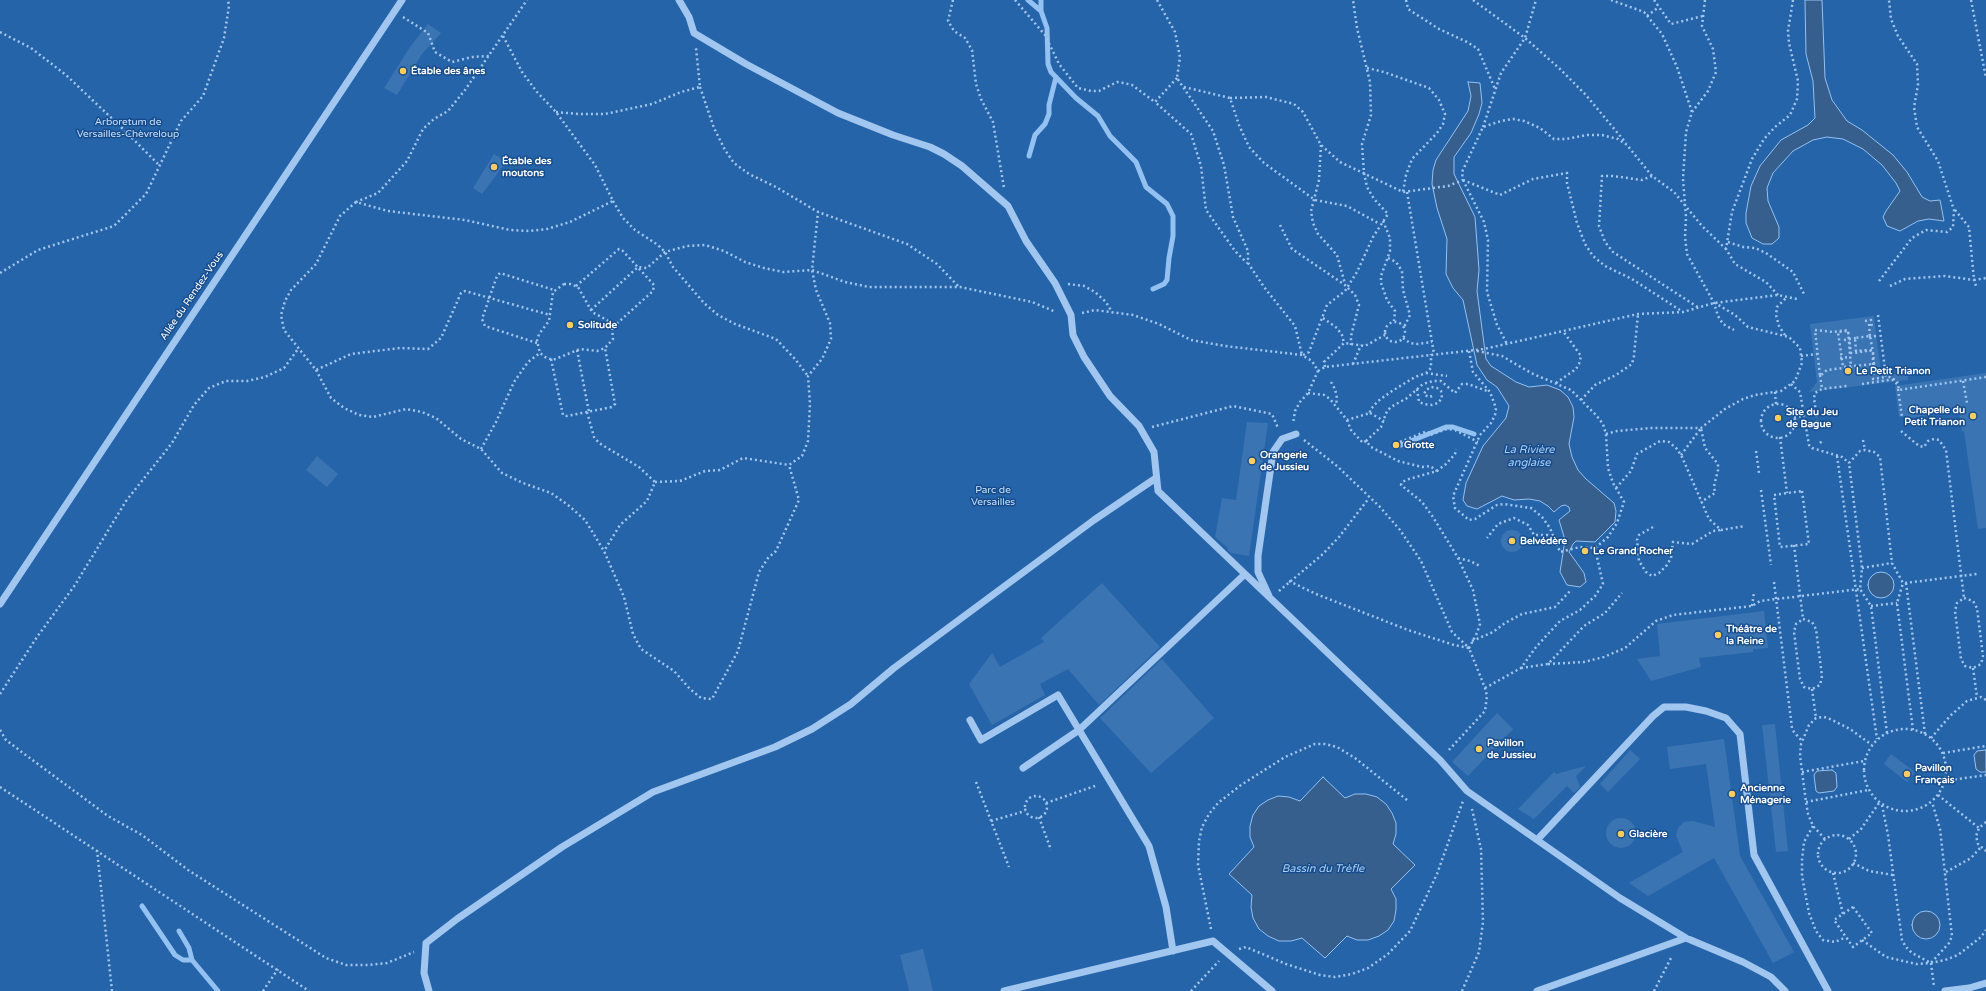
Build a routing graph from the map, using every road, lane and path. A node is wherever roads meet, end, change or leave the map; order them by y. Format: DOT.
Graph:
graph roads {
  1 [pos="228,0"];
  2 [pos="402,0"];
  3 [pos="527,0"];
  4 [pos="679,0"];
  5 [pos="953,0"];
  6 [pos="1015,0"];
  7 [pos="1157,0"];
  8 [pos="1353,0"];
  9 [pos="1406,0"];
  10 [pos="1473,0"];
  11 [pos="1536,0"];
  12 [pos="1611,0"];
  13 [pos="1654,0"];
  14 [pos="1705,0"];
  15 [pos="1793,0"];
  16 [pos="1888,0"];
  17 [pos="1971,0"];
  18 [pos="1659,7"];
  19 [pos="394,11"];
  20 [pos="1647,16"];
  21 [pos="1703,16"];
  22 [pos="0,32"];
  23 [pos="694,33"];
  24 [pos="503,36"];
  25 [pos="1525,38"];
  26 [pos="489,56"];
  27 [pos="1367,68"];
  28 [pos="1177,78"];
  29 [pos="1986,78"];
  30 [pos="700,87"];
  31 [pos="1184,87"];
  32 [pos="1495,89"];
  33 [pos="1230,98"];
  34 [pos="1155,102"];
  35 [pos="556,112"];
  36 [pos="1692,112"];
  37 [pos="1483,127"];
  38 [pos="1321,145"];
  39 [pos="1627,145"];
  40 [pos="160,166"];
  41 [pos="1364,173"];
  42 [pos="1652,176"];
  43 [pos="1463,180"];
  44 [pos="1405,192"];
  45 [pos="1314,200"];
  46 [pos="613,201"];
  47 [pos="356,202"];
  48 [pos="1684,204"];
  49 [pos="1008,206"];
  50 [pos="1954,210"];
  51 [pos="818,212"];
  52 [pos="1383,221"];
  53 [pos="1380,224"];
  54 [pos="1280,225"];
  55 [pos="1728,242"];
  56 [pos="1726,249"];
  57 [pos="665,252"];
  58 [pos="1388,258"];
  59 [pos="1248,263"];
  60 [pos="638,268"];
  61 [pos="812,270"];
  62 [pos="0,272"];
  63 [pos="1986,278"];
  64 [pos="1974,280"];
  65 [pos="1879,281"];
  66 [pos="1055,283"];
  67 [pos="576,286"];
  68 [pos="1346,286"];
  69 [pos="1890,286"];
  70 [pos="1976,286"];
  71 [pos="960,288"];
  72 [pos="554,290"];
  73 [pos="1804,294"];
  74 [pos="1778,295"];
  75 [pos="1787,297"];
  76 [pos="490,298"];
  77 [pos="1797,299"];
  78 [pos="1714,303"];
  79 [pos="1700,308"];
  80 [pos="591,310"];
  81 [pos="1113,312"];
  82 [pos="1682,312"];
  83 [pos="1638,314"];
  84 [pos="1070,315"];
  85 [pos="550,316"];
  86 [pos="1878,316"];
  87 [pos="1323,318"];
  88 [pos="1865,321"];
  89 [pos="1394,322"];
  90 [pos="1869,324"];
  91 [pos="1404,327"];
  92 [pos="612,328"];
  93 [pos="1872,328"];
  94 [pos="1734,330"];
  95 [pos="1815,330"];
  96 [pos="1563,331"];
  97 [pos="1385,335"];
  98 [pos="1785,336"];
  99 [pos="1876,336"];
  100 [pos="1870,337"];
  101 [pos="1403,338"];
  102 [pos="1849,339"];
  103 [pos="1844,340"];
  104 [pos="1344,342"];
  105 [pos="1432,342"];
  106 [pos="537,343"];
  107 [pos="1507,344"];
  108 [pos="1351,345"];
  109 [pos="1361,345"];
  110 [pos="605,348"];
  111 [pos="298,350"];
  112 [pos="577,350"];
  113 [pos="1474,350"];
  114 [pos="1469,351"];
  115 [pos="1872,351"];
  116 [pos="540,354"];
  117 [pos="1432,354"];
  118 [pos="1817,354"];
  119 [pos="1302,355"];
  120 [pos="1801,356"];
  121 [pos="1850,357"];
  122 [pos="551,360"];
  123 [pos="1841,360"];
  124 [pos="1353,364"];
  125 [pos="1325,367"];
  126 [pos="316,370"];
  127 [pos="1318,371"];
  128 [pos="1426,373"];
  129 [pos="808,376"];
  130 [pos="1447,376"];
  131 [pos="1886,376"];
  132 [pos="1986,377"];
  133 [pos="1963,380"];
  134 [pos="1331,382"];
  135 [pos="1555,384"];
  136 [pos="1791,384"];
  137 [pos="1862,384"];
  138 [pos="1847,386"];
  139 [pos="1417,389"];
  140 [pos="1822,389"];
  141 [pos="1490,392"];
  142 [pos="1775,392"];
  143 [pos="1308,393"];
  144 [pos="1433,396"];
  145 [pos="1581,400"];
  146 [pos="1967,403"];
  147 [pos="1776,404"];
  148 [pos="1336,406"];
  149 [pos="588,412"];
  150 [pos="1370,413"];
  151 [pos="1804,416"];
  152 [pos="1794,417"];
  153 [pos="1902,417"];
  154 [pos="1347,420"];
  155 [pos="1384,421"];
  156 [pos="1818,427"];
  157 [pos="1701,428"];
  158 [pos="1142,431"];
  159 [pos="1901,431"];
  160 [pos="1296,434"];
  161 [pos="1606,434"];
  162 [pos="1780,437"];
  163 [pos="1282,439"];
  164 [pos="1823,440"];
  165 [pos="1863,440"];
  166 [pos="1366,441"];
  167 [pos="1400,442"];
  168 [pos="1478,442"];
  169 [pos="1820,443"];
  170 [pos="1456,448"];
  171 [pos="481,449"];
  172 [pos="1865,450"];
  173 [pos="1756,451"];
  174 [pos="1681,455"];
  175 [pos="1837,456"];
  176 [pos="1849,464"];
  177 [pos="789,465"];
  178 [pos="1437,470"];
  179 [pos="1759,473"];
  180 [pos="1156,478"];
  181 [pos="655,482"];
  182 [pos="1616,488"];
  183 [pos="1761,490"];
  184 [pos="1787,493"];
  185 [pos="1369,498"];
  186 [pos="1701,502"];
  187 [pos="1745,526"];
  188 [pos="1653,527"];
  189 [pos="1721,530"];
  190 [pos="1488,538"];
  191 [pos="1555,539"];
  192 [pos="1794,545"];
  193 [pos="1596,548"];
  194 [pos="604,551"];
  195 [pos="1458,558"];
  196 [pos="1892,563"];
  197 [pos="1771,564"];
  198 [pos="1480,566"];
  199 [pos="1862,568"];
  200 [pos="1977,574"];
  201 [pos="1244,575"];
  202 [pos="1961,576"];
  203 [pos="1289,581"];
  204 [pos="1774,582"];
  205 [pos="1904,583"];
  206 [pos="1858,589"];
  207 [pos="1570,592"];
  208 [pos="1754,592"];
  209 [pos="1622,593"];
  210 [pos="1800,596"];
  211 [pos="1964,598"];
  212 [pos="1776,600"];
  213 [pos="1272,601"];
  214 [pos="1897,602"];
  215 [pos="0,604"];
  216 [pos="1752,606"];
  217 [pos="1871,606"];
  218 [pos="1803,619"];
  219 [pos="1472,641"];
  220 [pos="1469,648"];
  221 [pos="1548,664"];
  222 [pos="1521,668"];
  223 [pos="1973,668"];
  224 [pos="1485,688"];
  225 [pos="1812,689"];
  226 [pos="0,694"];
  227 [pos="1977,697"];
  228 [pos="1986,700"];
  229 [pos="1816,718"];
  230 [pos="970,720"];
  231 [pos="0,730"];
  232 [pos="1079,730"];
  233 [pos="1913,730"];
  234 [pos="1887,733"];
  235 [pos="1925,734"];
  236 [pos="1931,738"];
  237 [pos="1877,739"];
  238 [pos="1802,741"];
  239 [pos="1872,745"];
  240 [pos="1986,746"];
  241 [pos="1942,753"];
  242 [pos="1440,760"];
  243 [pos="1864,761"];
  244 [pos="1023,768"];
  245 [pos="1802,772"];
  246 [pos="1986,776"];
  247 [pos="1110,780"];
  248 [pos="1945,781"];
  249 [pos="976,782"];
  250 [pos="0,787"];
  251 [pos="1868,790"];
  252 [pos="1467,791"];
  253 [pos="1938,795"];
  254 [pos="1407,800"];
  255 [pos="1806,802"];
  256 [pos="1932,802"];
  257 [pos="1046,803"];
  258 [pos="1881,804"];
  259 [pos="1025,811"];
  260 [pos="1039,817"];
  261 [pos="991,822"];
  262 [pos="1986,822"];
  263 [pos="1813,826"];
  264 [pos="1979,828"];
  265 [pos="1825,839"];
  266 [pos="1849,839"];
  267 [pos="1537,840"];
  268 [pos="1980,848"];
  269 [pos="97,850"];
  270 [pos="1051,850"];
  271 [pos="1986,851"];
  272 [pos="1853,863"];
  273 [pos="1009,867"];
  274 [pos="1832,872"];
  275 [pos="1946,872"];
  276 [pos="1893,875"];
  277 [pos="1843,914"];
  278 [pos="1986,930"];
  279 [pos="1686,938"];
  280 [pos="1846,938"];
  281 [pos="1862,940"];
  282 [pos="1214,942"];
  283 [pos="426,943"];
  284 [pos="1173,951"];
  285 [pos="1226,952"];
  286 [pos="1673,954"];
  287 [pos="1930,963"];
  288 [pos="278,969"];
  289 [pos="1986,983"];
  290 [pos="1934,985"];
  291 [pos="112,991"];
  292 [pos="263,991"];
  293 [pos="309,991"];
  294 [pos="430,991"];
  295 [pos="1004,991"];
  296 [pos="1191,991"];
  297 [pos="1272,991"];
  298 [pos="1462,991"];
  299 [pos="1537,991"];
  300 [pos="1654,991"];
  301 [pos="1784,991"];
  302 [pos="1828,991"];
  303 [pos="1945,991"];
  1 -- 40 [label="path"];
  2 -- 19 [label="lane, Allée du Rendez-Vous"];
  3 -- 24 [label="path"];
  4 -- 23 [label="lane"];
  5 -- 49 [label="path"];
  6 -- 34 [label="path"];
  7 -- 28 [label="path"];
  8 -- 27 [label="path"];
  9 -- 32 [label="path"];
  10 -- 25 [label="path"];
  11 -- 25 [label="path"];
  12 -- 20 [label="path"];
  13 -- 18 [label="path"];
  14 -- 21 [label="path"];
  15 -- 55 [label="path"];
  16 -- 50 [label="path"];
  17 -- 29 [label="path"];
  18 -- 20 [label="path"];
  18 -- 21 [label="path"];
  19 -- 26 [label="path"];
  19 -- 215 [label="lane, Allée du Rendez-Vous"];
  20 -- 36 [label="path"];
  21 -- 36 [label="path"];
  22 -- 40 [label="path"];
  23 -- 30 [label="path"];
  23 -- 49 [label="lane"];
  24 -- 26 [label="path"];
  24 -- 35 [label="path"];
  25 -- 32 [label="path"];
  25 -- 39 [label="path"];
  26 -- 47 [label="path"];
  27 -- 41 [label="path"];
  27 -- 44 [label="path"];
  28 -- 31 [label="path"];
  28 -- 34 [label="path"];
  30 -- 35 [label="path"];
  30 -- 51 [label="path"];
  31 -- 33 [label="path"];
  31 -- 59 [label="path"];
  32 -- 37 [label="path"];
  33 -- 38 [label="path"];
  33 -- 45 [label="path"];
  34 -- 59 [label="path"];
  35 -- 46 [label="path"];
  36 -- 48 [label="path"];
  37 -- 39 [label="path"];
  37 -- 43 [label="path"];
  38 -- 41 [label="path"];
  38 -- 45 [label="path"];
  39 -- 42 [label="path"];
  40 -- 62 [label="path"];
  41 -- 44 [label="path"];
  41 -- 52 [label="path"];
  42 -- 48 [label="path"];
  42 -- 79 [label="path"];
  43 -- 44 [label="path"];
  43 -- 82 [label="path"];
  43 -- 107 [label="path"];
  44 -- 105 [label="path"];
  45 -- 53 [label="path"];
  45 -- 68 [label="path"];
  46 -- 47 [label="path"];
  46 -- 57 [label="path"];
  47 -- 111 [label="path"];
  48 -- 56 [label="path"];
  48 -- 78 [label="path"];
  49 -- 66 [label="lane"];
  50 -- 64 [label="path"];
  50 -- 65 [label="path"];
  51 -- 61 [label="path"];
  51 -- 71 [label="path"];
  52 -- 53 [label="path"];
  52 -- 58 [label="path"];
  53 -- 68 [label="path"];
  54 -- 68 [label="path"];
  55 -- 56 [label="path"];
  55 -- 73 [label="path"];
  56 -- 74 [label="path"];
  57 -- 60 [label="path"];
  57 -- 61 [label="path"];
  57 -- 129 [label="path"];
  58 -- 89 [label="path"];
  58 -- 91 [label="path"];
  59 -- 119 [label="path"];
  60 -- 67 [label="path"];
  60 -- 80 [label="path"];
  60 -- 92 [label="path"];
  61 -- 71 [label="path"];
  61 -- 129 [label="path"];
  63 -- 64 [label="path"];
  64 -- 69 [label="path"];
  64 -- 70 [label="path"];
  66 -- 81 [label="path"];
  66 -- 84 [label="lane"];
  67 -- 72 [label="path"];
  67 -- 80 [label="path"];
  68 -- 87 [label="path"];
  68 -- 108 [label="path"];
  71 -- 84 [label="path"];
  72 -- 76 [label="path"];
  72 -- 85 [label="path"];
  74 -- 75 [label="path"];
  74 -- 78 [label="path"];
  75 -- 77 [label="path"];
  75 -- 98 [label="path"];
  76 -- 85 [label="path"];
  76 -- 106 [label="path"];
  76 -- 126 [label="path"];
  78 -- 79 [label="path"];
  78 -- 94 [label="path"];
  78 -- 98 [label="path"];
  79 -- 82 [label="path"];
  80 -- 92 [label="path"];
  81 -- 84 [label="path"];
  81 -- 119 [label="path"];
  82 -- 83 [label="path"];
  83 -- 96 [label="path"];
  83 -- 145 [label="path"];
  84 -- 158 [label="lane"];
  85 -- 106 [label="path"];
  86 -- 131 [label="path"];
  87 -- 104 [label="path"];
  87 -- 119 [label="path"];
  88 -- 93 [label="path"];
  89 -- 91 [label="path"];
  89 -- 97 [label="path"];
  90 -- 100 [label="path"];
  91 -- 101 [label="path"];
  92 -- 110 [label="path"];
  95 -- 102 [label="path"];
  95 -- 102 [label="path"];
  95 -- 118 [label="path"];
  96 -- 107 [label="path"];
  96 -- 135 [label="path"];
  97 -- 101 [label="path"];
  97 -- 109 [label="path"];
  98 -- 120 [label="path"];
  99 -- 100 [label="path"];
  100 -- 102 [label="path"];
  100 -- 115 [label="path"];
  101 -- 105 [label="path"];
  102 -- 103 [label="path"];
  104 -- 108 [label="path"];
  104 -- 125 [label="path"];
  105 -- 117 [label="path"];
  106 -- 116 [label="path"];
  107 -- 113 [label="path"];
  108 -- 109 [label="path"];
  109 -- 124 [label="path"];
  110 -- 112 [label="path"];
  110 -- 149 [label="path"];
  111 -- 126 [label="path"];
  111 -- 226 [label="path"];
  112 -- 122 [label="path"];
  112 -- 149 [label="path"];
  113 -- 114 [label="path"];
  113 -- 135 [label="path"];
  114 -- 117 [label="path"];
  114 -- 141 [label="path"];
  115 -- 115 [label="path"];
  115 -- 115 [label="path"];
  115 -- 131 [label="path"];
  116 -- 122 [label="path"];
  116 -- 171 [label="path"];
  117 -- 124 [label="path"];
  117 -- 128 [label="path"];
  118 -- 120 [label="path"];
  118 -- 140 [label="path"];
  119 -- 127 [label="path"];
  120 -- 136 [label="path"];
  121 -- 123 [label="path"];
  122 -- 149 [label="path"];
  124 -- 125 [label="path"];
  125 -- 127 [label="path"];
  126 -- 171 [label="path"];
  127 -- 143 [label="path"];
  128 -- 130 [label="path"];
  128 -- 150 [label="path"];
  129 -- 177 [label="path"];
  131 -- 133 [label="path"];
  132 -- 133 [label="path"];
  133 -- 146 [label="path"];
  134 -- 148 [label="path"];
  135 -- 145 [label="path"];
  136 -- 142 [label="path"];
  136 -- 151 [label="path"];
  137 -- 153 [label="path"];
  138 -- 140 [label="path"];
  139 -- 141 [label="path"];
  139 -- 144 [label="path"];
  139 -- 155 [label="path"];
  140 -- 156 [label="path"];
  141 -- 168 [label="path"];
  142 -- 147 [label="path"];
  142 -- 157 [label="path"];
  143 -- 148 [label="path"];
  143 -- 160 [label="path"];
  145 -- 161 [label="path"];
  147 -- 152 [label="path"];
  147 -- 162 [label="path"];
  148 -- 154 [label="path"];
  149 -- 181 [label="path"];
  150 -- 154 [label="path"];
  150 -- 155 [label="path"];
  151 -- 152 [label="path"];
  151 -- 175 [label="path"];
  152 -- 162 [label="path"];
  154 -- 166 [label="path"];
  155 -- 166 [label="path"];
  157 -- 161 [label="path"];
  157 -- 174 [label="path"];
  157 -- 186 [label="path"];
  158 -- 163 [label="path"];
  158 -- 180 [label="lane"];
  159 -- 202 [label="path"];
  160 -- 163 [label="lane"];
  160 -- 185 [label="path"];
  161 -- 182 [label="path"];
  162 -- 184 [label="path"];
  163 -- 213 [label="lane"];
  164 -- 169 [label="path"];
  165 -- 172 [label="path"];
  166 -- 178 [label="path"];
  167 -- 168 [label="path"];
  168 -- 191 [label="path"];
  170 -- 178 [label="path"];
  171 -- 194 [label="path"];
  172 -- 176 [label="path"];
  172 -- 196 [label="path"];
  173 -- 179 [label="path"];
  174 -- 182 [label="path"];
  174 -- 186 [label="path"];
  175 -- 176 [label="path"];
  175 -- 206 [label="path"];
  176 -- 199 [label="path"];
  177 -- 181 [label="path"];
  177 -- 194 [label="path"];
  178 -- 195 [label="path"];
  180 -- 201 [label="lane"];
  180 -- 283 [label="lane"];
  181 -- 194 [label="path"];
  182 -- 193 [label="path"];
  183 -- 197 [label="path"];
  184 -- 192 [label="path"];
  184 -- 192 [label="path"];
  185 -- 203 [label="path"];
  185 -- 220 [label="path"];
  186 -- 189 [label="path"];
  187 -- 189 [label="path"];
  188 -- 189 [label="path"];
  190 -- 191 [label="path"];
  191 -- 193 [label="path"];
  192 -- 210 [label="path"];
  193 -- 222 [label="path"];
  195 -- 198 [label="path"];
  195 -- 219 [label="path"];
  196 -- 199 [label="path"];
  196 -- 205 [label="path"];
  199 -- 206 [label="path"];
  200 -- 202 [label="path"];
  201 -- 213 [label="lane"];
  201 -- 232 [label="lane"];
  202 -- 205 [label="path"];
  202 -- 211 [label="path"];
  203 -- 213 [label="path"];
  203 -- 220 [label="path"];
  204 -- 212 [label="path"];
  205 -- 214 [label="path"];
  205 -- 235 [label="path"];
  206 -- 210 [label="path"];
  206 -- 217 [label="path"];
  206 -- 237 [label="path"];
  207 -- 219 [label="path"];
  208 -- 216 [label="path"];
  209 -- 221 [label="path"];
  210 -- 212 [label="path"];
  210 -- 218 [label="path"];
  211 -- 223 [label="path"];
  211 -- 223 [label="path"];
  212 -- 216 [label="path"];
  212 -- 238 [label="path"];
  213 -- 242 [label="lane"];
  214 -- 217 [label="path"];
  214 -- 233 [label="path"];
  216 -- 221 [label="path"];
  217 -- 234 [label="path"];
  218 -- 225 [label="path"];
  218 -- 225 [label="path"];
  219 -- 220 [label="path"];
  220 -- 224 [label="path"];
  221 -- 222 [label="path"];
  222 -- 224 [label="path"];
  223 -- 227 [label="path"];
  224 -- 242 [label="path"];
  225 -- 229 [label="path"];
  227 -- 228 [label="path"];
  227 -- 236 [label="path"];
  229 -- 238 [label="path"];
  229 -- 239 [label="path"];
  230 -- 232 [label="lane"];
  231 -- 283 [label="path"];
  232 -- 244 [label="lane"];
  232 -- 247 [label="lane"];
  233 -- 234 [label="path"];
  233 -- 235 [label="path"];
  234 -- 237 [label="path"];
  235 -- 236 [label="path"];
  236 -- 241 [label="path"];
  237 -- 239 [label="path"];
  238 -- 245 [label="path"];
  239 -- 243 [label="path"];
  240 -- 241 [label="path"];
  241 -- 248 [label="path"];
  242 -- 252 [label="lane"];
  243 -- 245 [label="path"];
  243 -- 251 [label="path"];
  245 -- 255 [label="path"];
  246 -- 248 [label="path"];
  247 -- 257 [label="path"];
  247 -- 284 [label="lane"];
  248 -- 253 [label="path"];
  249 -- 261 [label="path"];
  250 -- 269 [label="path"];
  251 -- 255 [label="path"];
  251 -- 258 [label="path"];
  252 -- 267 [label="lane"];
  252 -- 285 [label="path"];
  252 -- 298 [label="path"];
  253 -- 256 [label="path"];
  253 -- 264 [label="path"];
  254 -- 282 [label="path"];
  255 -- 263 [label="path"];
  256 -- 258 [label="path"];
  256 -- 275 [label="path"];
  257 -- 259 [label="path"];
  257 -- 260 [label="path"];
  258 -- 266 [label="path"];
  258 -- 276 [label="path"];
  259 -- 260 [label="path"];
  259 -- 261 [label="path"];
  260 -- 270 [label="path"];
  261 -- 273 [label="path"];
  262 -- 264 [label="path"];
  263 -- 265 [label="path"];
  263 -- 280 [label="path"];
  264 -- 268 [label="path"];
  265 -- 266 [label="path"];
  265 -- 274 [label="path"];
  266 -- 272 [label="path"];
  267 -- 279 [label="lane"];
  267 -- 302 [label="lane"];
  268 -- 271 [label="path"];
  268 -- 275 [label="path"];
  269 -- 288 [label="path"];
  269 -- 291 [label="path"];
  272 -- 274 [label="path"];
  272 -- 276 [label="path"];
  274 -- 277 [label="path"];
  275 -- 287 [label="path"];
  276 -- 287 [label="path"];
  277 -- 280 [label="path"];
  277 -- 281 [label="path"];
  278 -- 287 [label="path"];
  279 -- 299 [label="lane"];
  279 -- 301 [label="lane"];
  280 -- 281 [label="path"];
  281 -- 287 [label="path"];
  282 -- 284 [label="lane"];
  282 -- 285 [label="lane"];
  283 -- 294 [label="lane"];
  284 -- 295 [label="lane"];
  285 -- 296 [label="path"];
  285 -- 297 [label="lane"];
  286 -- 300 [label="path"];
  287 -- 290 [label="path"];
  288 -- 292 [label="path"];
  288 -- 293 [label="path"];
  289 -- 303 [label="lane"];
}
